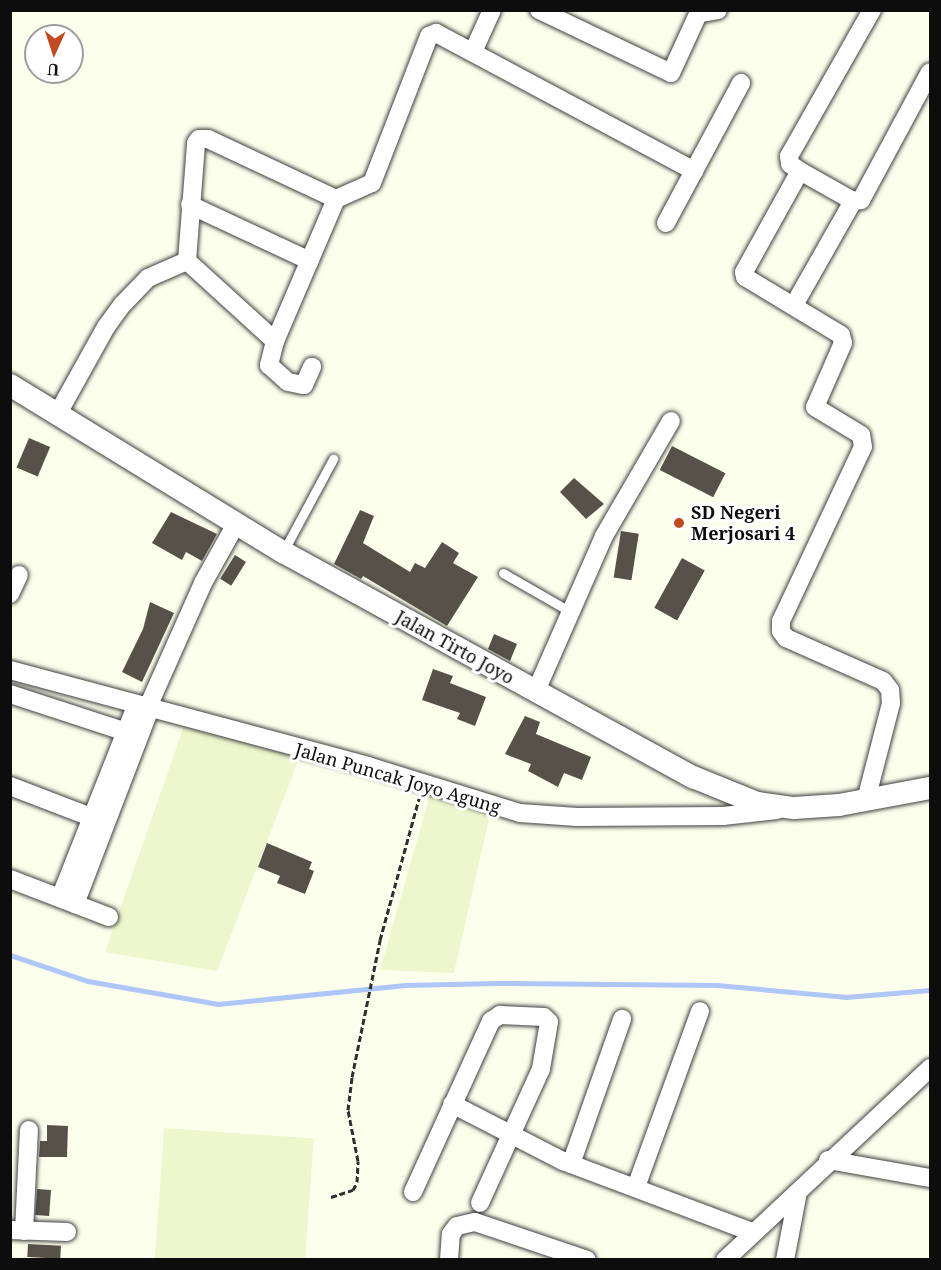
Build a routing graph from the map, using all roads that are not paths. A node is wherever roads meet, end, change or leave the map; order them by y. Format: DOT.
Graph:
graph roads {
  1 [pos="492,10"];
  2 [pos="539,10"];
  3 [pos="872,10"];
  4 [pos="706,11"];
  5 [pos="473,52"];
  6 [pos="930,72"];
  7 [pos="741,83"];
  8 [pos="694,171"];
  9 [pos="800,171"];
  10 [pos="336,199"];
  11 [pos="853,201"];
  12 [pos="190,205"];
  13 [pos="666,223"];
  14 [pos="187,261"];
  15 [pos="310,261"];
  16 [pos="794,305"];
  17 [pos="275,341"];
  18 [pos="312,367"];
  19 [pos="10,386"];
  20 [pos="57,415"];
  21 [pos="670,421"];
  22 [pos="333,459"];
  23 [pos="236,524"];
  24 [pos="283,552"];
  25 [pos="503,573"];
  26 [pos="19,575"];
  27 [pos="10,594"];
  28 [pos="569,611"];
  29 [pos="10,670"];
  30 [pos="536,691"];
  31 [pos="10,694"];
  32 [pos="144,708"];
  33 [pos="126,732"];
  34 [pos="10,786"];
  35 [pos="930,788"];
  36 [pos="866,800"];
  37 [pos="794,808"];
  38 [pos="99,820"];
  39 [pos="10,879"];
  40 [pos="67,901"];
  41 [pos="109,917"];
  42 [pos="699,1011"];
  43 [pos="622,1019"];
  44 [pos="930,1068"];
  45 [pos="452,1104"];
  46 [pos="29,1130"];
  47 [pos="512,1135"];
  48 [pos="828,1160"];
  49 [pos="571,1164"];
  50 [pos="930,1178"];
  51 [pos="636,1187"];
  52 [pos="413,1192"];
  53 [pos="798,1192"];
  54 [pos="480,1203"];
  55 [pos="17,1231"];
  56 [pos="67,1232"];
  57 [pos="752,1232"];
  58 [pos="449,1260"];
  59 [pos="587,1260"];
  60 [pos="725,1260"];
  61 [pos="785,1260"];
  1 -- 5 [label="street"];
  2 -- 4 [label="street"];
  3 -- 9 [label="street"];
  5 -- 8 [label="street"];
  5 -- 10 [label="street"];
  6 -- 11 [label="street"];
  7 -- 8 [label="street"];
  8 -- 13 [label="street"];
  9 -- 11 [label="street"];
  9 -- 16 [label="street"];
  10 -- 12 [label="street"];
  10 -- 15 [label="street"];
  11 -- 16 [label="street"];
  12 -- 14 [label="street"];
  12 -- 15 [label="street"];
  14 -- 17 [label="street"];
  14 -- 20 [label="street"];
  15 -- 17 [label="street"];
  16 -- 36 [label="street"];
  17 -- 18 [label="street"];
  19 -- 20 [label="street, Jalan Tirto Joyo"];
  20 -- 23 [label="street, Jalan Tirto Joyo"];
  21 -- 28 [label="street"];
  22 -- 24 [label="lane"];
  23 -- 24 [label="street, Jalan Tirto Joyo"];
  23 -- 32 [label="street"];
  24 -- 30 [label="street, Jalan Tirto Joyo"];
  25 -- 28 [label="lane"];
  26 -- 27 [label="street"];
  28 -- 30 [label="street"];
  29 -- 32 [label="street, Jalan Puncak Joyo Agung"];
  30 -- 37 [label="street, Jalan Tirto Joyo"];
  31 -- 33 [label="street"];
  32 -- 33 [label="street"];
  32 -- 37 [label="street, Jalan Puncak Joyo Agung"];
  32 -- 38 [label="street"];
  33 -- 38 [label="street"];
  34 -- 38 [label="street"];
  35 -- 36 [label="street, Jalan Tirto Joyo"];
  36 -- 37 [label="street, Jalan Tirto Joyo"];
  38 -- 40 [label="street"];
  39 -- 40 [label="street"];
  40 -- 41 [label="street"];
  42 -- 51 [label="street"];
  43 -- 49 [label="street"];
  44 -- 48 [label="street"];
  45 -- 47 [label="street"];
  45 -- 47 [label="street"];
  45 -- 52 [label="street"];
  46 -- 55 [label="street"];
  47 -- 49 [label="street"];
  47 -- 54 [label="street"];
  48 -- 50 [label="street"];
  48 -- 53 [label="street"];
  49 -- 51 [label="street"];
  51 -- 57 [label="street"];
  53 -- 57 [label="street"];
  53 -- 61 [label="street"];
  55 -- 56 [label="street"];
  57 -- 60 [label="street"];
  58 -- 59 [label="street"];
}
